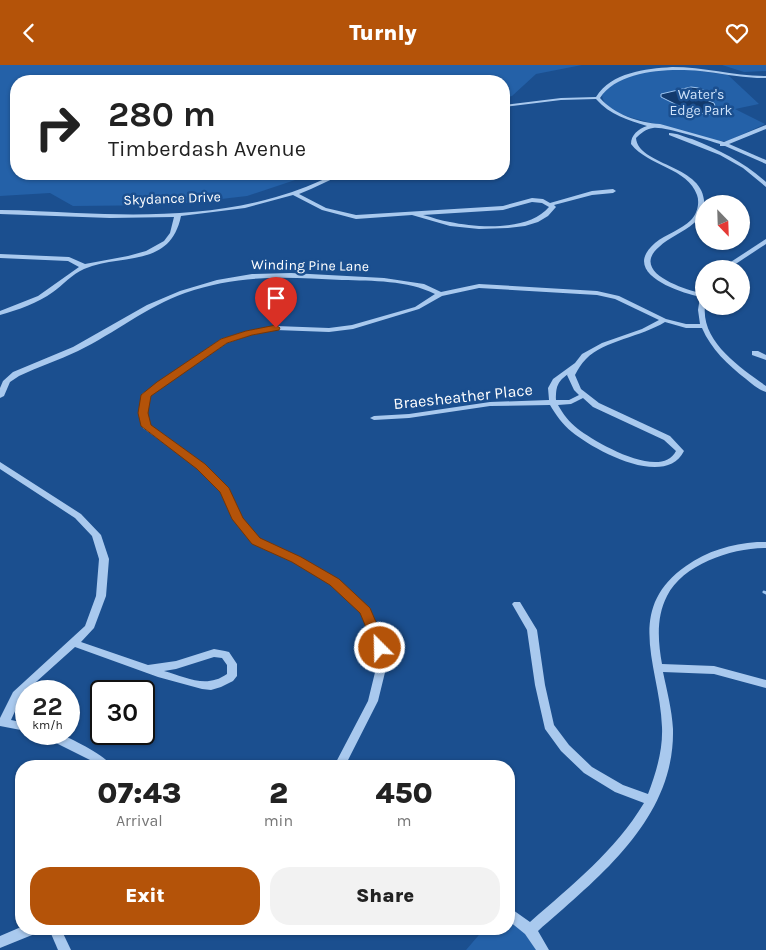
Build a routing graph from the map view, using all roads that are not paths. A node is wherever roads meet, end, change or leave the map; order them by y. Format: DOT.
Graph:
graph roads {
  1 [pos="766,77"];
  2 [pos="597,98"];
  3 [pos="510,105"];
  4 [pos="651,125"];
  5 [pos="766,127"];
  6 [pos="725,144"];
  7 [pos="713,149"];
  8 [pos="766,162"];
  9 [pos="326,180"];
  10 [pos="766,185"];
  11 [pos="613,191"];
  12 [pos="295,194"];
  13 [pos="551,204"];
  14 [pos="0,212"];
  15 [pos="178,214"];
  16 [pos="414,214"];
  17 [pos="766,241"];
  18 [pos="0,256"];
  19 [pos="737,260"];
  20 [pos="85,267"];
  21 [pos="695,293"];
  22 [pos="440,294"];
  23 [pos="0,313"];
  24 [pos="703,315"];
  25 [pos="664,320"];
  26 [pos="703,326"];
  27 [pos="755,353"];
  28 [pos="766,358"];
  29 [pos="580,363"];
  30 [pos="766,390"];
  31 [pos="584,395"];
  32 [pos="0,396"];
  33 [pos="552,401"];
  34 [pos="374,418"];
  35 [pos="0,465"];
  36 [pos="766,545"];
  37 [pos="517,604"];
  38 [pos="74,643"];
  39 [pos="658,668"];
  40 [pos="148,669"];
  41 [pos="766,684"];
  42 [pos="2,722"];
  43 [pos="15,725"];
  44 [pos="70,745"];
  45 [pos="98,760"];
  46 [pos="342,760"];
  47 [pos="651,800"];
  48 [pos="515,919"];
  49 [pos="530,930"];
  50 [pos="17,935"];
  51 [pos="57,935"];
  52 [pos="0,942"];
  53 [pos="64,950"];
  54 [pos="543,950"];
  1 -- 2 [label="street"];
  2 -- 3 [label="street"];
  2 -- 4 [label="street"];
  4 -- 6 [label="street"];
  4 -- 7 [label="street"];
  4 -- 21 [label="street"];
  5 -- 6 [label="street"];
  6 -- 7 [label="street"];
  6 -- 8 [label="street"];
  7 -- 10 [label="street"];
  9 -- 12 [label="street, Skydance Drive"];
  11 -- 13 [label="street"];
  12 -- 15 [label="street, Skydance Drive"];
  12 -- 16 [label="street"];
  13 -- 16 [label="street"];
  13 -- 16 [label="street"];
  14 -- 15 [label="street, Skydance Drive"];
  15 -- 20 [label="street"];
  17 -- 19 [label="street"];
  18 -- 20 [label="street"];
  20 -- 23 [label="street"];
  22 -- 25 [label="street"];
  22 -- 32 [label="street, Winding Pine Lane"];
  22 -- 46 [label="street"];
  24 -- 26 [label="street"];
  25 -- 26 [label="street"];
  25 -- 29 [label="street"];
  26 -- 30 [label="street"];
  27 -- 28 [label="street"];
  29 -- 31 [label="street"];
  29 -- 33 [label="street"];
  31 -- 33 [label="street, Braesheather Place"];
  31 -- 33 [label="street"];
  33 -- 34 [label="street, Braesheather Place"];
  35 -- 38 [label="street"];
  36 -- 39 [label="street"];
  37 -- 47 [label="street"];
  38 -- 40 [label="street"];
  38 -- 42 [label="street"];
  39 -- 41 [label="street"];
  39 -- 47 [label="street"];
  40 -- 40 [label="street"];
  42 -- 43 [label="street"];
  44 -- 45 [label="street"];
  47 -- 49 [label="street"];
  48 -- 49 [label="street"];
  49 -- 54 [label="street"];
  50 -- 52 [label="street"];
  51 -- 53 [label="street"];
}
